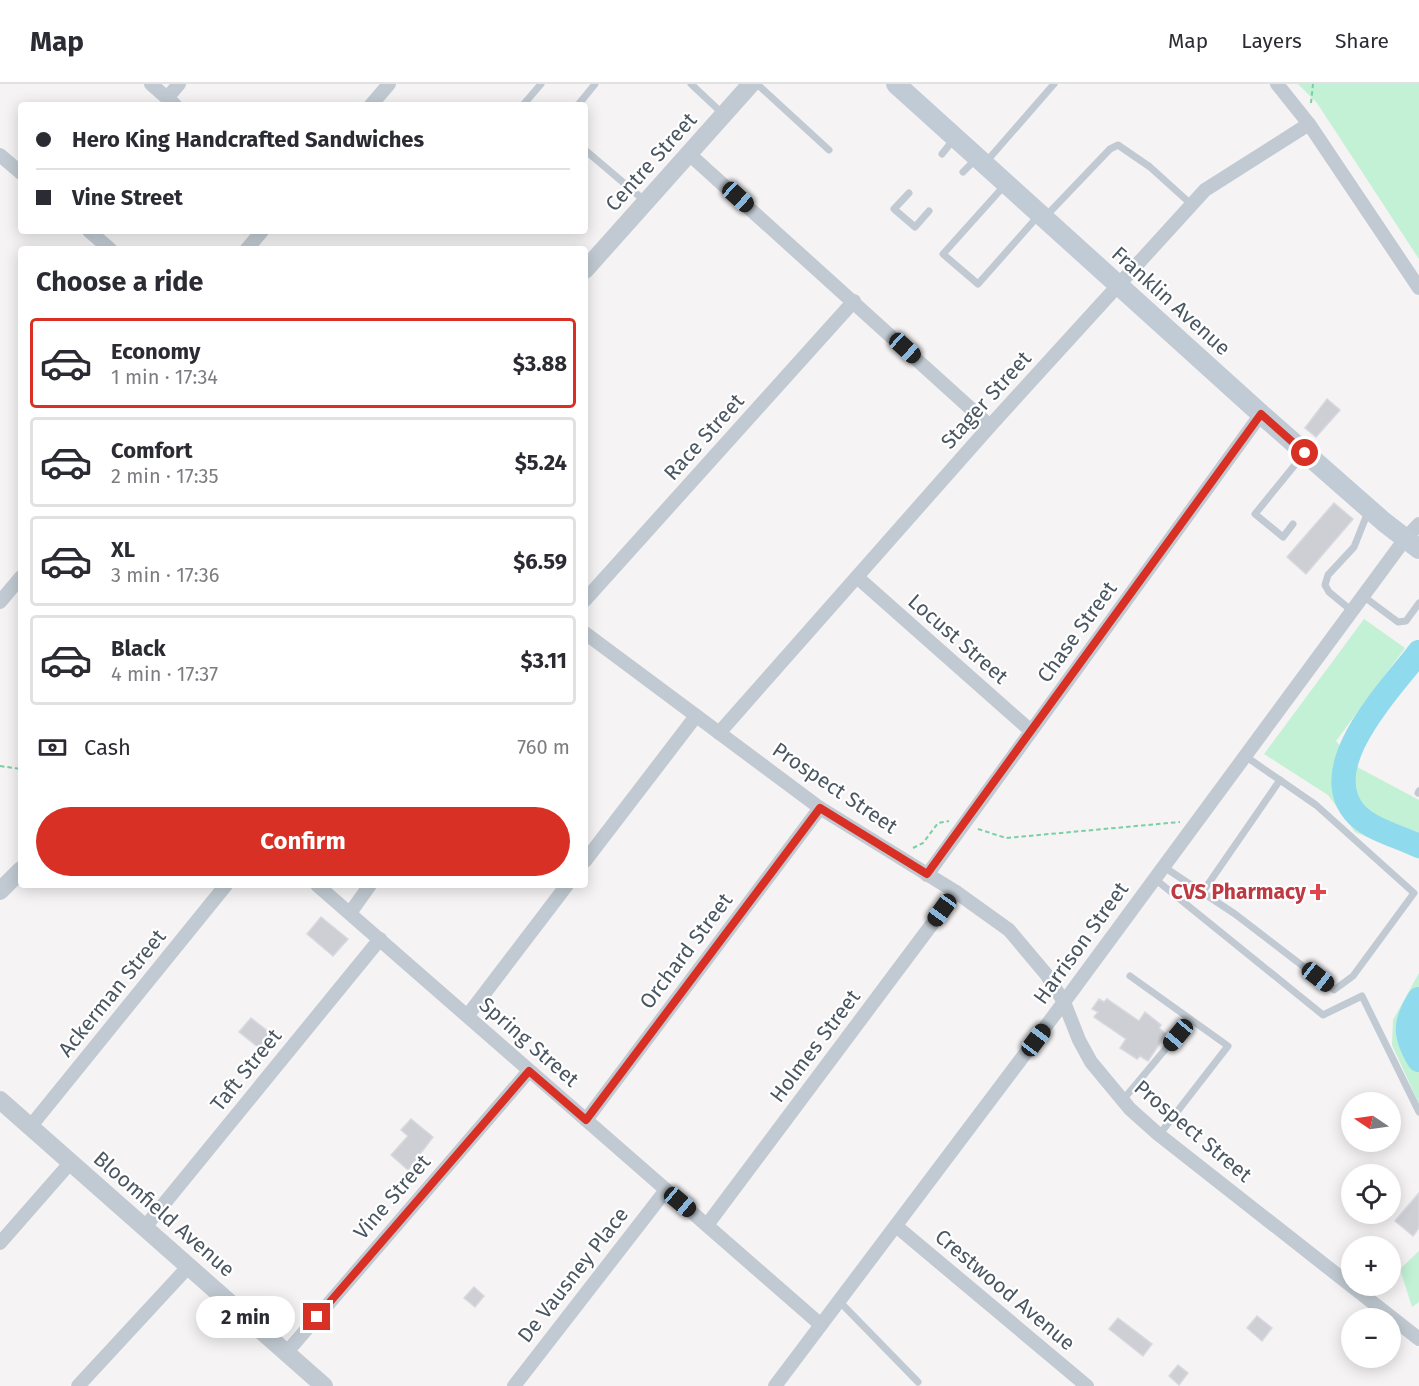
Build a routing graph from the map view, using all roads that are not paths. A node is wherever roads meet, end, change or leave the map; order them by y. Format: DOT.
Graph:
graph roads {
  1 [pos="151,84"];
  2 [pos="179,84"];
  3 [pos="389,84"];
  4 [pos="541,84"];
  5 [pos="595,84"];
  6 [pos="691,84"];
  7 [pos="751,84"];
  8 [pos="757,84"];
  9 [pos="896,84"];
  10 [pos="1054,84"];
  11 [pos="1277,84"];
  12 [pos="171,101"];
  13 [pos="374,102"];
  14 [pos="526,102"];
  15 [pos="580,102"];
  16 [pos="723,114"];
  17 [pos="1309,124"];
  18 [pos="955,137"];
  19 [pos="829,150"];
  20 [pos="588,153"];
  21 [pos="688,153"];
  22 [pos="942,154"];
  23 [pos="0,155"];
  24 [pos="981,161"];
  25 [pos="18,170"];
  26 [pos="963,172"];
  27 [pos="1006,184"];
  28 [pos="909,193"];
  29 [pos="645,202"];
  30 [pos="1192,205"];
  31 [pos="929,211"];
  32 [pos="1042,216"];
  33 [pos="92,234"];
  34 [pos="260,234"];
  35 [pos="106,246"];
  36 [pos="250,246"];
  37 [pos="588,267"];
  38 [pos="1118,285"];
  39 [pos="1419,288"];
  40 [pos="854,301"];
  41 [pos="1261,414"];
  42 [pos="990,426"];
  43 [pos="1305,453"];
  44 [pos="1369,509"];
  45 [pos="1293,524"];
  46 [pos="1419,524"];
  47 [pos="1412,544"];
  48 [pos="857,577"];
  49 [pos="18,581"];
  50 [pos="1363,596"];
  51 [pos="588,597"];
  52 [pos="0,602"];
  53 [pos="1419,603"];
  54 [pos="1352,611"];
  55 [pos="588,635"];
  56 [pos="696,716"];
  57 [pos="1031,731"];
  58 [pos="719,733"];
  59 [pos="1245,756"];
  60 [pos="1280,780"];
  61 [pos="820,808"];
  62 [pos="588,857"];
  63 [pos="1164,867"];
  64 [pos="18,873"];
  65 [pos="927,874"];
  66 [pos="1155,879"];
  67 [pos="224,888"];
  68 [pos="321,888"];
  69 [pos="368,888"];
  70 [pos="565,888"];
  71 [pos="0,891"];
  72 [pos="956,892"];
  73 [pos="1202,893"];
  74 [pos="350,913"];
  75 [pos="380,939"];
  76 [pos="1130,976"];
  77 [pos="1064,1002"];
  78 [pos="468,1016"];
  79 [pos="1190,1021"];
  80 [pos="529,1071"];
  81 [pos="0,1100"];
  82 [pos="1122,1101"];
  83 [pos="1419,1112"];
  84 [pos="586,1120"];
  85 [pos="30,1126"];
  86 [pos="1159,1135"];
  87 [pos="71,1162"];
  88 [pos="666,1190"];
  89 [pos="708,1225"];
  90 [pos="145,1227"];
  91 [pos="896,1227"];
  92 [pos="0,1243"];
  93 [pos="189,1266"];
  94 [pos="839,1301"];
  95 [pos="821,1325"];
  96 [pos="1419,1339"];
  97 [pos="287,1352"];
  98 [pos="918,1382"];
  99 [pos="87,1383"];
  100 [pos="324,1386"];
  101 [pos="514,1386"];
  102 [pos="775,1386"];
  103 [pos="1087,1386"];
  1 -- 12 [label="street"];
  2 -- 12 [label="street"];
  3 -- 13 [label="street"];
  4 -- 14 [label="lane"];
  5 -- 15 [label="lane"];
  6 -- 16 [label="lane"];
  7 -- 16 [label="street, Centre Street"];
  8 -- 19 [label="lane"];
  9 -- 18 [label="main road, Franklin Avenue"];
  10 -- 24 [label="lane"];
  11 -- 17 [label="street"];
  16 -- 21 [label="street, Centre Street"];
  17 -- 30 [label="street, Stager Street"];
  17 -- 39 [label="street"];
  18 -- 22 [label="lane"];
  18 -- 24 [label="main road, Franklin Avenue"];
  20 -- 29 [label="lane"];
  21 -- 29 [label="street, Centre Street"];
  21 -- 40 [label="street"];
  23 -- 25 [label="street"];
  24 -- 26 [label="lane"];
  24 -- 27 [label="main road, Franklin Avenue"];
  27 -- 32 [label="main road, Franklin Avenue"];
  27 -- 32 [label="lane"];
  28 -- 31 [label="lane"];
  29 -- 37 [label="street, Centre Street"];
  30 -- 32 [label="lane"];
  30 -- 38 [label="street, Stager Street"];
  32 -- 38 [label="main road, Franklin Avenue"];
  33 -- 35 [label="street"];
  34 -- 36 [label="street"];
  38 -- 41 [label="main road, Franklin Avenue"];
  38 -- 42 [label="street, Stager Street"];
  40 -- 42 [label="street"];
  40 -- 51 [label="street, Race Street"];
  41 -- 43 [label="main road, Franklin Avenue"];
  41 -- 57 [label="street, Chase Street"];
  42 -- 48 [label="street, Stager Street"];
  43 -- 44 [label="main road, Franklin Avenue"];
  43 -- 45 [label="lane"];
  44 -- 47 [label="main road, Franklin Avenue"];
  44 -- 54 [label="lane"];
  46 -- 47 [label="street, Harrison Street"];
  47 -- 50 [label="street, Harrison Street"];
  48 -- 57 [label="street, Locust Street"];
  48 -- 58 [label="street, Stager Street"];
  49 -- 52 [label="street"];
  50 -- 53 [label="lane"];
  50 -- 54 [label="street, Harrison Street"];
  54 -- 59 [label="street, Harrison Street"];
  55 -- 56 [label="street"];
  56 -- 58 [label="street, Prospect Street"];
  56 -- 62 [label="street"];
  57 -- 65 [label="street, Chase Street"];
  58 -- 61 [label="street, Prospect Street"];
  59 -- 60 [label="lane"];
  59 -- 63 [label="street, Harrison Street"];
  60 -- 73 [label="lane"];
  60 -- 73 [label="lane"];
  61 -- 65 [label="street, Prospect Street"];
  61 -- 84 [label="street, Orchard Street"];
  63 -- 66 [label="street, Harrison Street"];
  63 -- 73 [label="lane"];
  64 -- 71 [label="street"];
  65 -- 72 [label="street, Prospect Street"];
  66 -- 77 [label="street, Harrison Street"];
  66 -- 83 [label="lane"];
  67 -- 85 [label="street, Ackerman Street"];
  68 -- 74 [label="street, Spring Street"];
  69 -- 74 [label="street"];
  70 -- 78 [label="street"];
  72 -- 77 [label="street, Prospect Street"];
  72 -- 89 [label="street, Holmes Street"];
  74 -- 75 [label="street, Spring Street"];
  75 -- 78 [label="street, Spring Street"];
  75 -- 90 [label="street, Taft Street"];
  76 -- 79 [label="lane"];
  77 -- 82 [label="street, Prospect Street"];
  77 -- 91 [label="street, Harrison Street"];
  78 -- 80 [label="street, Spring Street"];
  79 -- 82 [label="lane"];
  79 -- 86 [label="lane"];
  80 -- 84 [label="street, Spring Street"];
  80 -- 97 [label="street, Vine Street"];
  81 -- 85 [label="street, Bloomfield Avenue"];
  82 -- 86 [label="street, Prospect Street"];
  84 -- 88 [label="street, Spring Street"];
  85 -- 87 [label="street, Bloomfield Avenue"];
  86 -- 96 [label="street, Prospect Street"];
  87 -- 90 [label="street, Bloomfield Avenue"];
  87 -- 92 [label="street"];
  88 -- 89 [label="street, Spring Street"];
  88 -- 101 [label="street, De Vausney Place"];
  89 -- 95 [label="street, Spring Street"];
  90 -- 93 [label="street, Bloomfield Avenue"];
  91 -- 94 [label="street, Harrison Street"];
  91 -- 103 [label="street, Crestwood Avenue"];
  93 -- 97 [label="street, Bloomfield Avenue"];
  93 -- 99 [label="street"];
  94 -- 95 [label="street, Harrison Street"];
  94 -- 98 [label="lane"];
  95 -- 102 [label="street, Harrison Street"];
  97 -- 100 [label="street, Bloomfield Avenue"];
}
